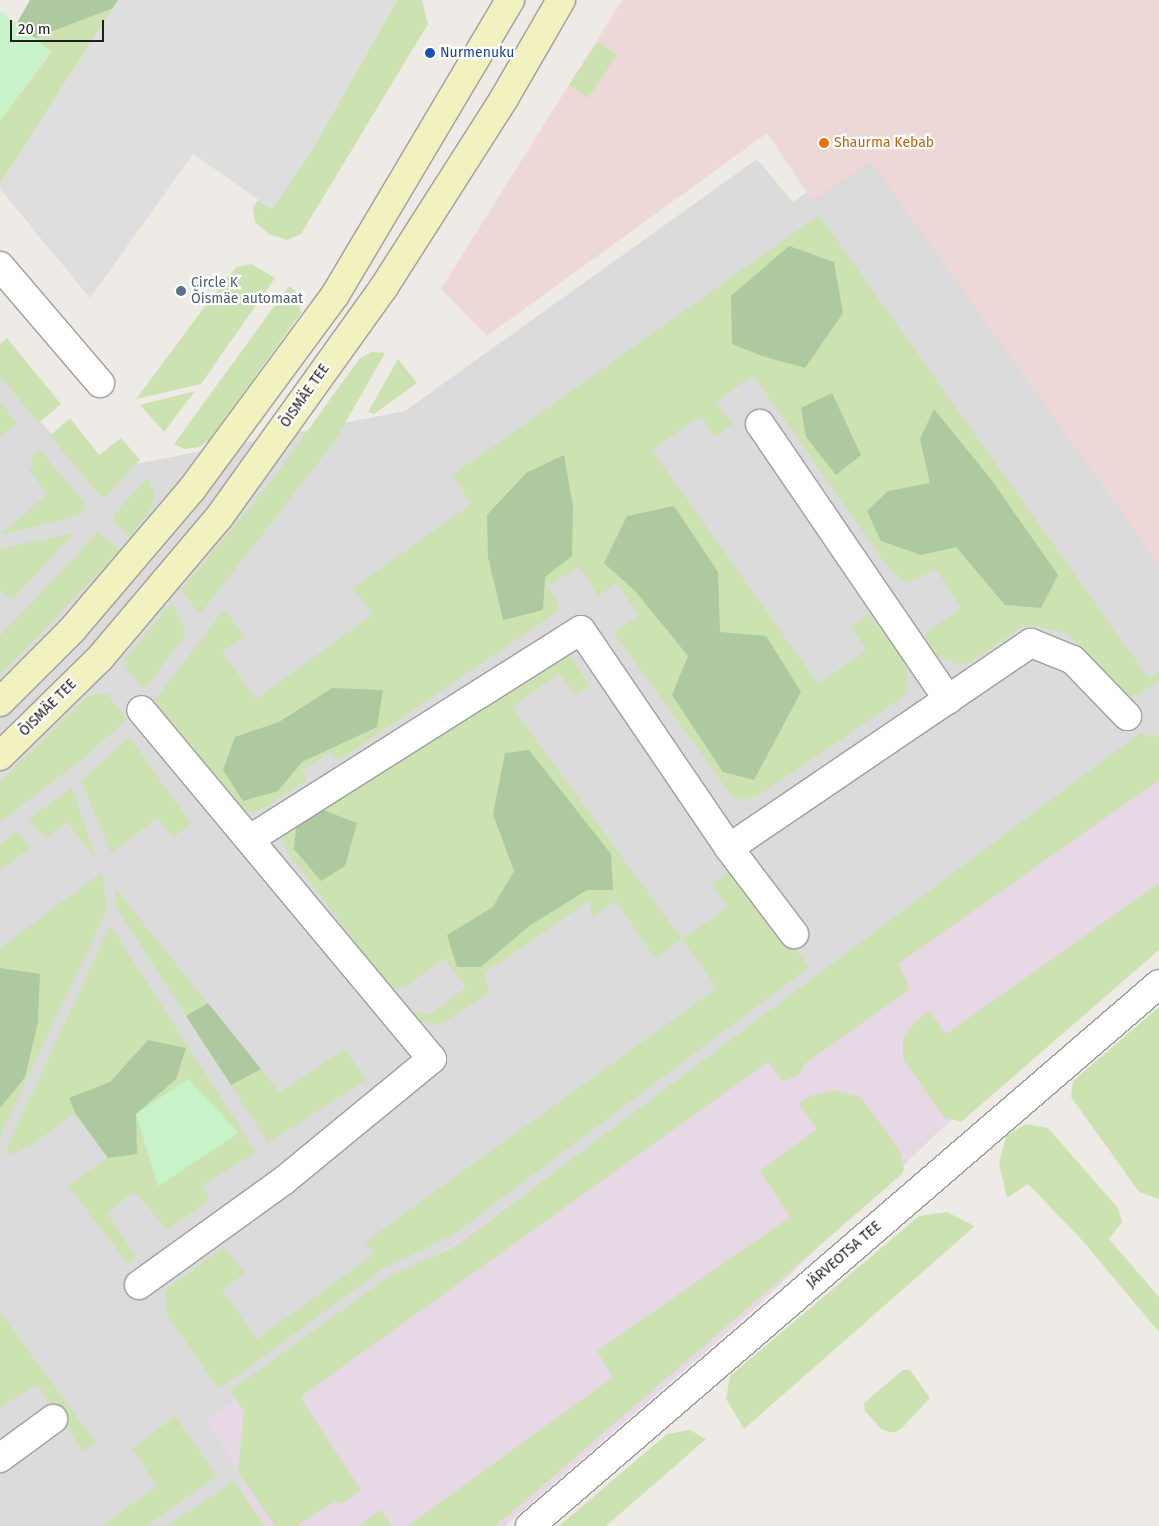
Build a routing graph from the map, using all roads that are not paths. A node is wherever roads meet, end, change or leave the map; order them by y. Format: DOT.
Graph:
graph roads {
  1 [pos="510,0"];
  2 [pos="561,0"];
  3 [pos="0,266"];
  4 [pos="100,383"];
  5 [pos="760,424"];
  6 [pos="948,700"];
  7 [pos="0,702"];
  8 [pos="141,710"];
  9 [pos="1127,716"];
  10 [pos="0,756"];
  11 [pos="250,839"];
  12 [pos="729,848"];
  13 [pos="794,934"];
  14 [pos="1159,984"];
  15 [pos="139,1285"];
  16 [pos="53,1419"];
  17 [pos="0,1458"];
  18 [pos="530,1526"];
  1 -- 7 [label="main road"];
  2 -- 10 [label="main road, ÕISMÄE TEE"];
  3 -- 4 [label="street"];
  5 -- 6 [label="street"];
  6 -- 9 [label="street"];
  6 -- 12 [label="street"];
  8 -- 11 [label="street"];
  11 -- 12 [label="street"];
  11 -- 15 [label="street"];
  12 -- 13 [label="street"];
  14 -- 18 [label="street, JÄRVEOTSA TEE"];
  16 -- 17 [label="street"];
}
